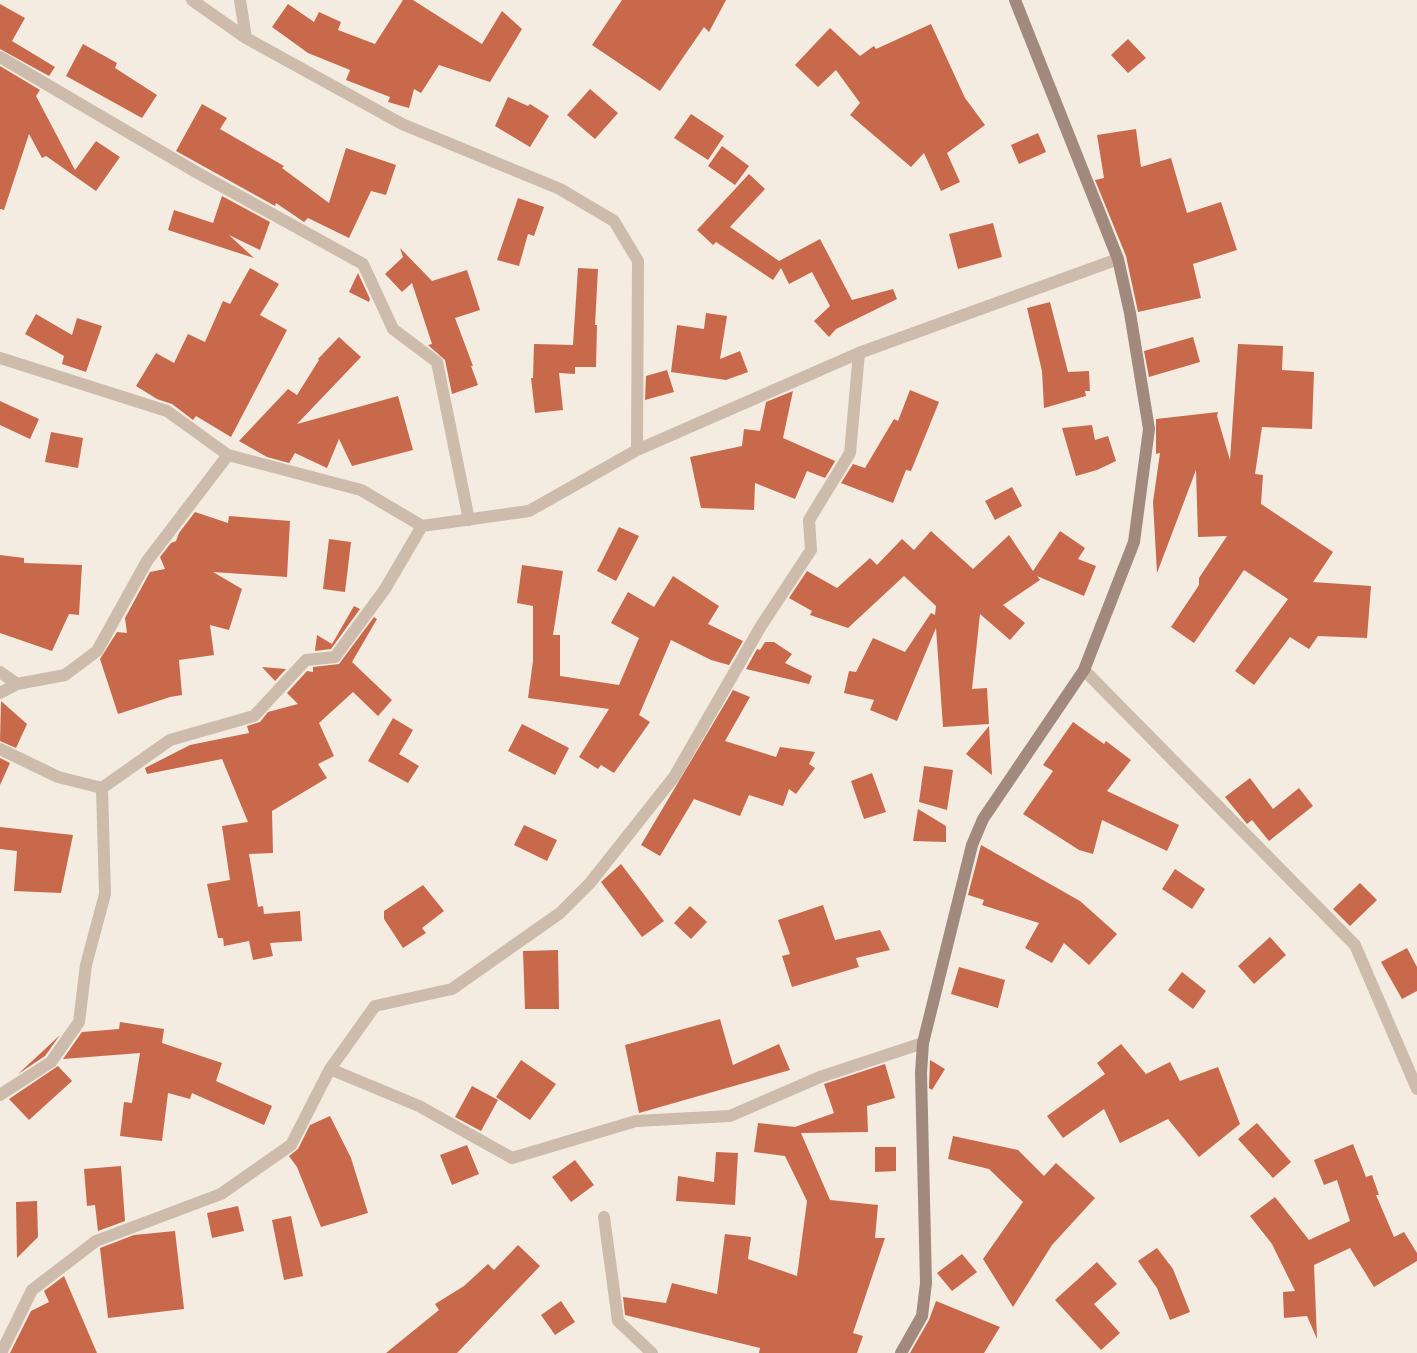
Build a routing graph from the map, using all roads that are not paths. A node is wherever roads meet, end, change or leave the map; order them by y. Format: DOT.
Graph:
graph roads {
  1 [pos="192,0"];
  2 [pos="240,0"];
  3 [pos="1015,0"];
  4 [pos="246,38"];
  5 [pos="0,57"];
  6 [pos="1118,259"];
  7 [pos="858,353"];
  8 [pos="0,358"];
  9 [pos="637,450"];
  10 [pos="228,455"];
  11 [pos="468,520"];
  12 [pos="422,526"];
  13 [pos="1084,670"];
  14 [pos="0,672"];
  15 [pos="17,684"];
  16 [pos="0,693"];
  17 [pos="0,749"];
  18 [pos="102,788"];
  19 [pos="923,1043"];
  20 [pos="330,1069"];
  21 [pos="1417,1089"];
  22 [pos="0,1094"];
  23 [pos="604,1216"];
  24 [pos="1,1353"];
  25 [pos="652,1353"];
  26 [pos="901,1353"];
  1 -- 4 [label="street"];
  2 -- 4 [label="street"];
  3 -- 6 [label="main road"];
  4 -- 9 [label="street"];
  5 -- 11 [label="street"];
  6 -- 7 [label="street"];
  6 -- 13 [label="main road"];
  7 -- 9 [label="street"];
  7 -- 20 [label="street"];
  8 -- 10 [label="street"];
  9 -- 11 [label="street"];
  10 -- 12 [label="street"];
  10 -- 15 [label="street"];
  11 -- 12 [label="street"];
  12 -- 18 [label="street"];
  13 -- 19 [label="main road"];
  13 -- 21 [label="street"];
  14 -- 15 [label="street"];
  15 -- 16 [label="street"];
  17 -- 18 [label="street"];
  18 -- 22 [label="street"];
  19 -- 20 [label="street"];
  19 -- 26 [label="main road"];
  20 -- 24 [label="street"];
  23 -- 25 [label="street"];
}
